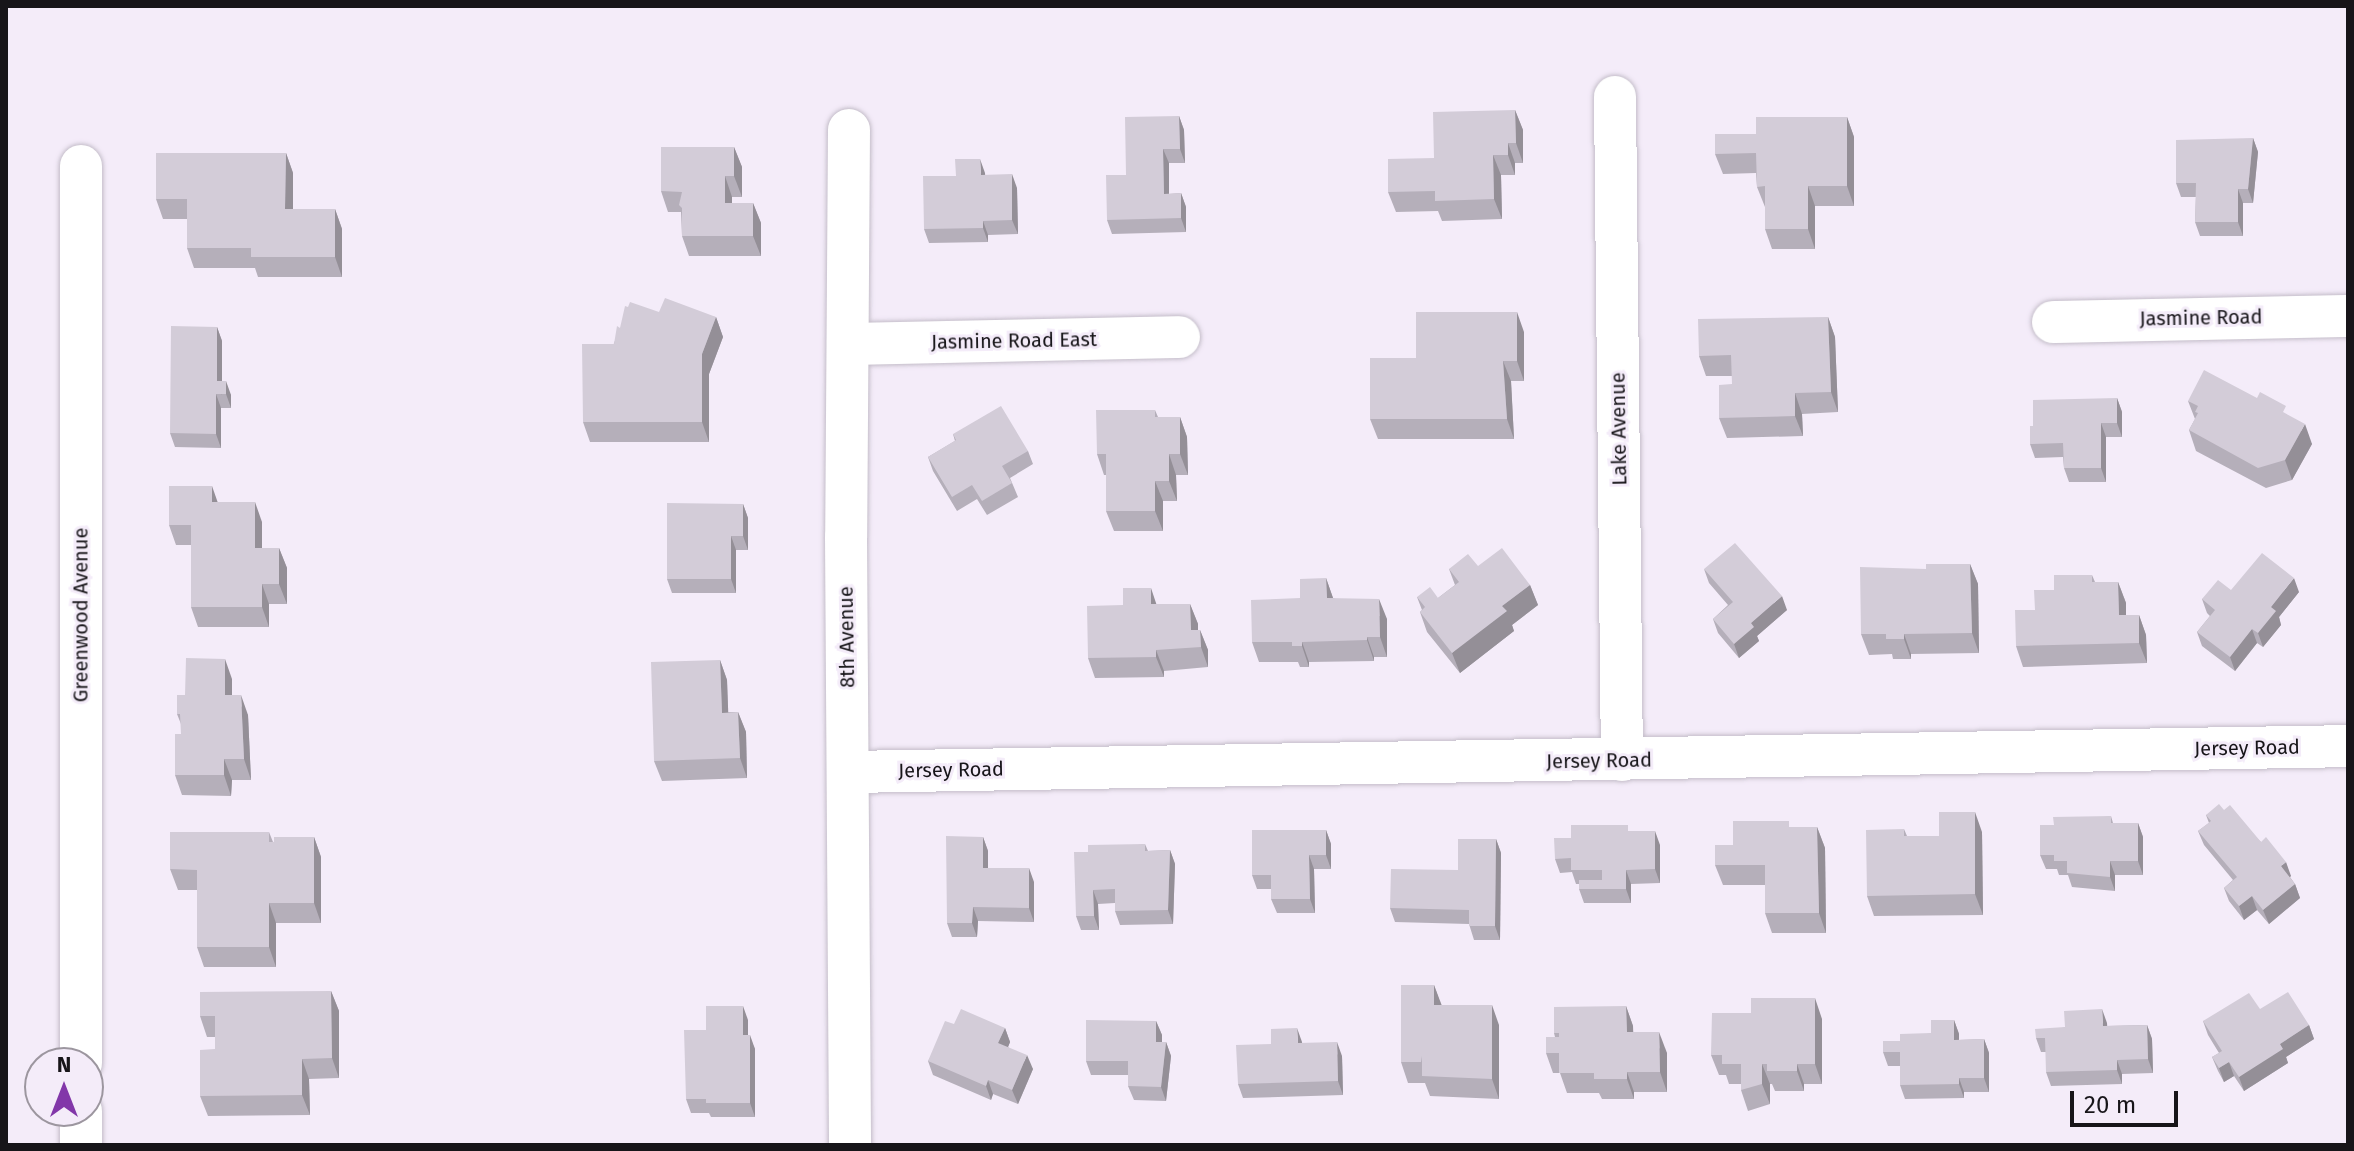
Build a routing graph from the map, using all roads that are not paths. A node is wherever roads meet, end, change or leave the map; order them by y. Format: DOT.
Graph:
graph roads {
  1 [pos="1615,97"];
  2 [pos="849,130"];
  3 [pos="81,166"];
  4 [pos="2348,316"];
  5 [pos="2053,322"];
  6 [pos="1179,337"];
  7 [pos="848,344"];
  8 [pos="2348,746"];
  9 [pos="1622,760"];
  10 [pos="849,772"];
  11 [pos="81,1047"];
  12 [pos="850,1145"];
  1 -- 9 [label="street, Lake Avenue"];
  2 -- 7 [label="street, 8th Avenue"];
  3 -- 11 [label="street, Greenwood Avenue"];
  4 -- 5 [label="street, Jasmine Road"];
  6 -- 7 [label="street, Jasmine Road East"];
  7 -- 10 [label="street, 8th Avenue"];
  8 -- 9 [label="street, Jersey Road"];
  9 -- 10 [label="street, Jersey Road"];
  10 -- 12 [label="street, 8th Avenue"];
}
